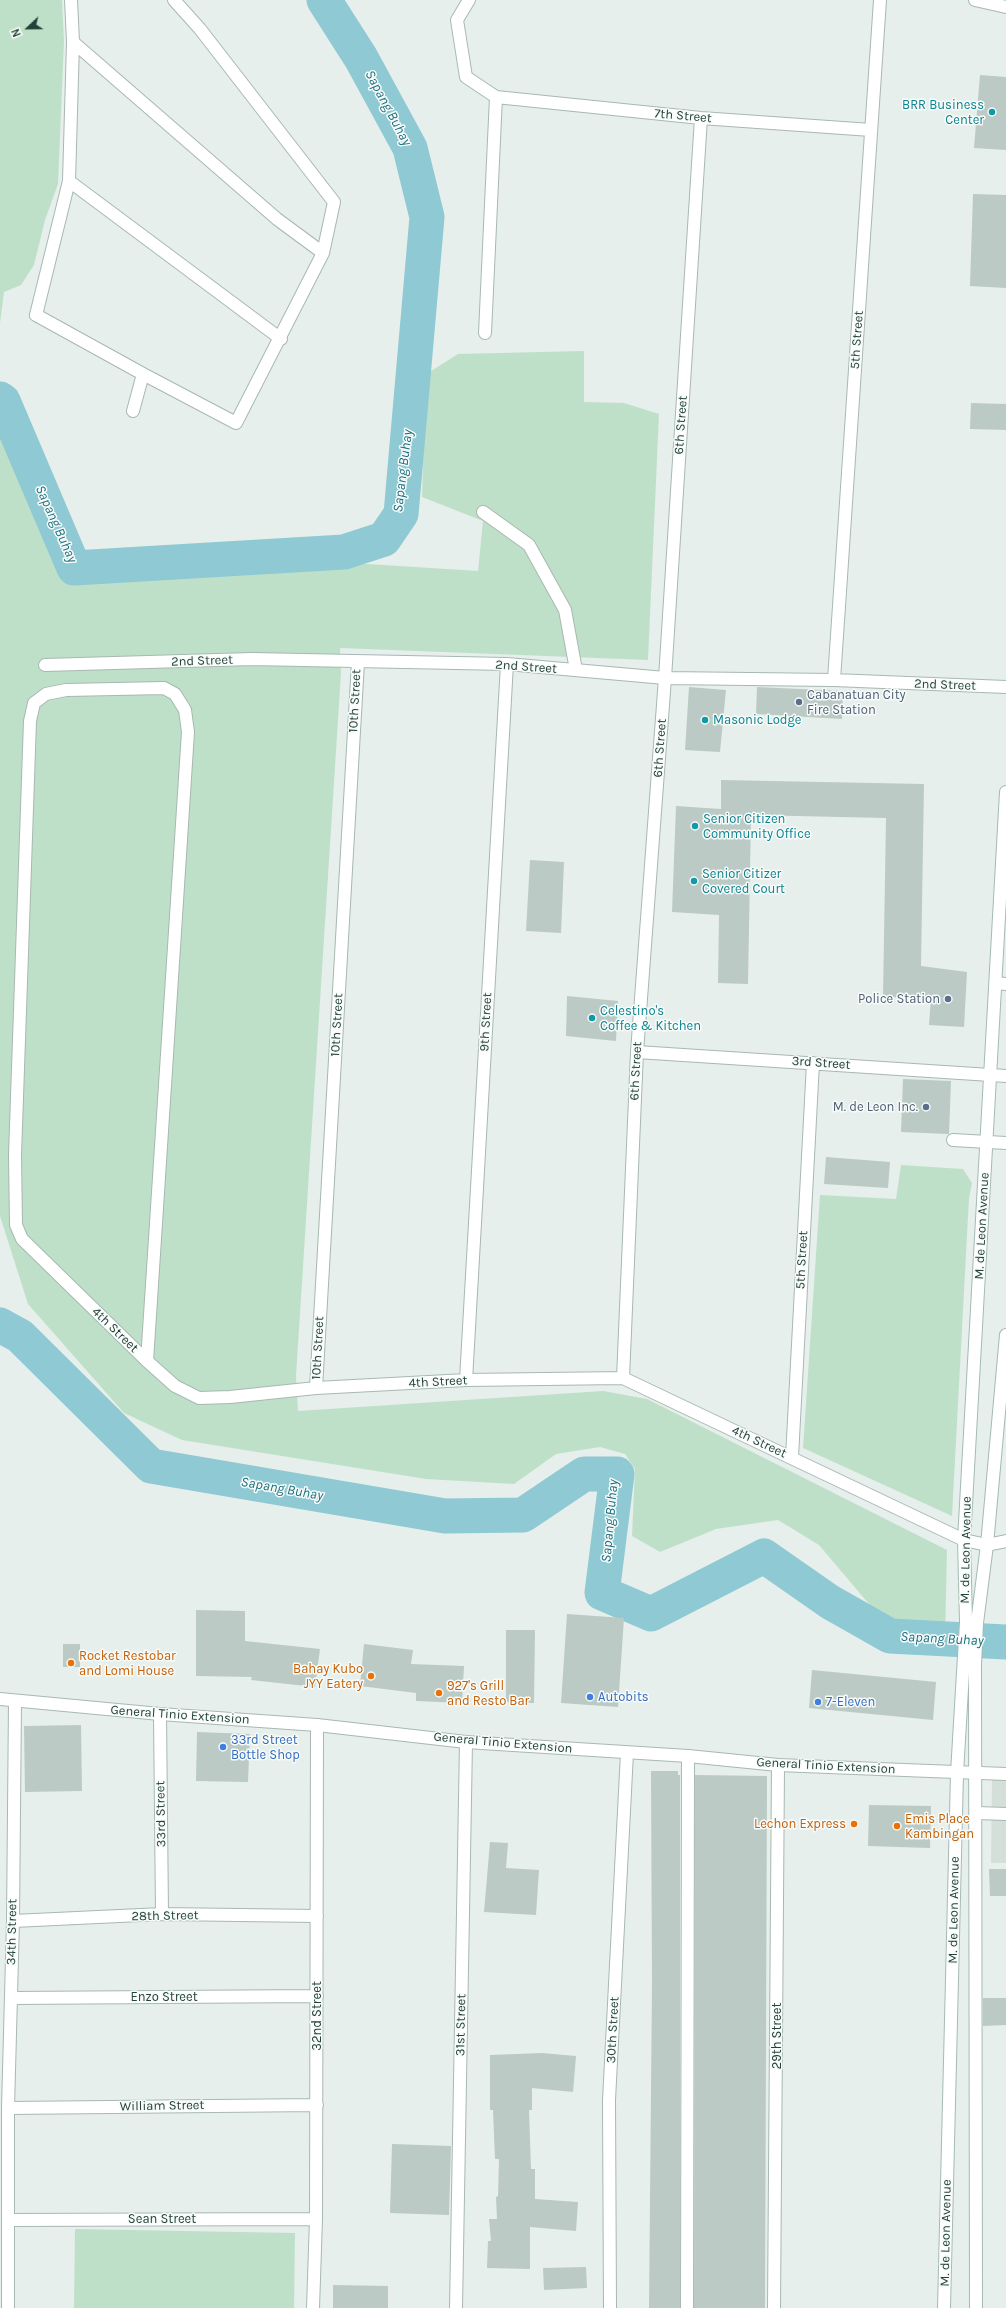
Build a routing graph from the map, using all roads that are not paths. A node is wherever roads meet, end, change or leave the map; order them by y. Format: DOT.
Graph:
graph roads {
  1 [pos="71,0"];
  2 [pos="174,0"];
  3 [pos="469,0"];
  4 [pos="880,0"];
  5 [pos="975,0"];
  6 [pos="1006,6"];
  7 [pos="73,42"];
  8 [pos="496,97"];
  9 [pos="701,118"];
  10 [pos="871,130"];
  11 [pos="69,181"];
  12 [pos="323,253"];
  13 [pos="485,333"];
  14 [pos="281,339"];
  15 [pos="143,374"];
  16 [pos="133,411"];
  17 [pos="483,512"];
  18 [pos="358,662"];
  19 [pos="507,664"];
  20 [pos="46,665"];
  21 [pos="576,670"];
  22 [pos="665,678"];
  23 [pos="834,680"];
  24 [pos="1006,687"];
  25 [pos="1006,792"];
  26 [pos="1001,984"];
  27 [pos="637,1052"];
  28 [pos="813,1063"];
  29 [pos="990,1074"];
  30 [pos="1006,1076"];
  31 [pos="952,1140"];
  32 [pos="986,1142"];
  33 [pos="1006,1143"];
  34 [pos="1006,1335"];
  35 [pos="148,1361"];
  36 [pos="623,1378"];
  37 [pos="466,1380"];
  38 [pos="316,1388"];
  39 [pos="792,1457"];
  40 [pos="964,1540"];
  41 [pos="1006,1541"];
  42 [pos="988,1545"];
  43 [pos="971,1622"];
  44 [pos="969,1664"];
  45 [pos="0,1699"];
  46 [pos="15,1701"];
  47 [pos="160,1714"];
  48 [pos="317,1725"];
  49 [pos="466,1742"];
  50 [pos="627,1753"];
  51 [pos="688,1756"];
  52 [pos="778,1765"];
  53 [pos="957,1773"];
  54 [pos="976,1773"];
  55 [pos="1006,1774"];
  56 [pos="977,1813"];
  57 [pos="1006,1814"];
  58 [pos="162,1914"];
  59 [pos="317,1916"];
  60 [pos="13,1922"];
  61 [pos="317,1996"];
  62 [pos="10,1998"];
  63 [pos="317,2105"];
  64 [pos="8,2108"];
  65 [pos="316,2219"];
  66 [pos="8,2220"];
  67 [pos="8,2308"];
  68 [pos="313,2308"];
  69 [pos="456,2308"];
  70 [pos="610,2308"];
  71 [pos="687,2308"];
  72 [pos="774,2308"];
  73 [pos="944,2308"];
  74 [pos="976,2308"];
  1 -- 7 [label="street"];
  2 -- 12 [label="street"];
  3 -- 8 [label="street"];
  4 -- 10 [label="street, 5th Street"];
  5 -- 6 [label="street"];
  7 -- 11 [label="street"];
  7 -- 12 [label="street"];
  8 -- 9 [label="street, 7th Street"];
  8 -- 13 [label="street"];
  9 -- 10 [label="street, 7th Street"];
  9 -- 22 [label="street, 6th Street"];
  10 -- 23 [label="street, 5th Street"];
  11 -- 14 [label="street"];
  11 -- 15 [label="street"];
  12 -- 14 [label="street"];
  14 -- 15 [label="street"];
  15 -- 16 [label="street"];
  17 -- 21 [label="street"];
  18 -- 19 [label="street, 2nd Street"];
  18 -- 20 [label="street, 2nd Street"];
  18 -- 38 [label="street, 10th Street"];
  19 -- 21 [label="street, 2nd Street"];
  19 -- 37 [label="street, 9th Street"];
  21 -- 22 [label="street, 2nd Street"];
  22 -- 23 [label="street, 2nd Street"];
  22 -- 27 [label="street, 6th Street"];
  23 -- 24 [label="street, 2nd Street"];
  25 -- 26 [label="street, M. de Leon Avenue"];
  26 -- 29 [label="street, M. de Leon Avenue"];
  27 -- 28 [label="street, 3rd Street"];
  27 -- 36 [label="street, 6th Street"];
  28 -- 29 [label="street, 3rd Street"];
  28 -- 39 [label="street, 5th Street"];
  29 -- 30 [label="street, 3rd Street"];
  29 -- 32 [label="street, M. de Leon Avenue"];
  31 -- 32 [label="street"];
  32 -- 33 [label="street"];
  32 -- 40 [label="street, M. de Leon Avenue"];
  34 -- 42 [label="street, M. de Leon Avenue"];
  35 -- 35 [label="street, 4th Street"];
  35 -- 38 [label="street, 4th Street"];
  36 -- 37 [label="street, 4th Street"];
  36 -- 39 [label="street, 4th Street"];
  37 -- 38 [label="street, 4th Street"];
  39 -- 40 [label="street, 4th Street"];
  40 -- 42 [label="street, 4th Street"];
  40 -- 43 [label="street, M. de Leon Avenue"];
  41 -- 42 [label="street"];
  42 -- 43 [label="street, M. de Leon Avenue"];
  43 -- 44 [label="street, M. de Leon Avenue"];
  44 -- 53 [label="street, M. de Leon Avenue"];
  44 -- 54 [label="street, M. de Leon Avenue"];
  45 -- 46 [label="street, General Tinio Extension"];
  46 -- 47 [label="street, General Tinio Extension"];
  46 -- 60 [label="street, 34th Street"];
  47 -- 48 [label="street, General Tinio Extension"];
  47 -- 58 [label="street, 33rd Street"];
  48 -- 49 [label="street, General Tinio Extension"];
  48 -- 59 [label="street, 32nd Street"];
  49 -- 50 [label="street, General Tinio Extension"];
  49 -- 69 [label="street, 31st Street"];
  50 -- 51 [label="street, General Tinio Extension"];
  50 -- 70 [label="street, 30th Street"];
  51 -- 52 [label="street, General Tinio Extension"];
  51 -- 71 [label="street"];
  52 -- 53 [label="street, General Tinio Extension"];
  52 -- 72 [label="street, 29th Street"];
  53 -- 54 [label="street, General Tinio Extension"];
  53 -- 73 [label="street, M. de Leon Avenue"];
  54 -- 55 [label="street, General Tinio Extension"];
  54 -- 56 [label="street, M. de Leon Avenue"];
  56 -- 57 [label="street"];
  56 -- 74 [label="street, M. de Leon Avenue"];
  58 -- 59 [label="street, 28th Street"];
  58 -- 60 [label="street, 28th Street"];
  59 -- 61 [label="street, 32nd Street"];
  60 -- 62 [label="street, 34th Street"];
  61 -- 62 [label="street, Enzo Street"];
  61 -- 63 [label="street, 32nd Street"];
  62 -- 64 [label="street, 34th Street"];
  63 -- 64 [label="street, William Street"];
  63 -- 65 [label="street, 32nd Street"];
  64 -- 66 [label="street, 34th Street"];
  65 -- 66 [label="street, Sean Street"];
  65 -- 68 [label="street, 32nd Street"];
  66 -- 67 [label="street, 34th Street"];
}
